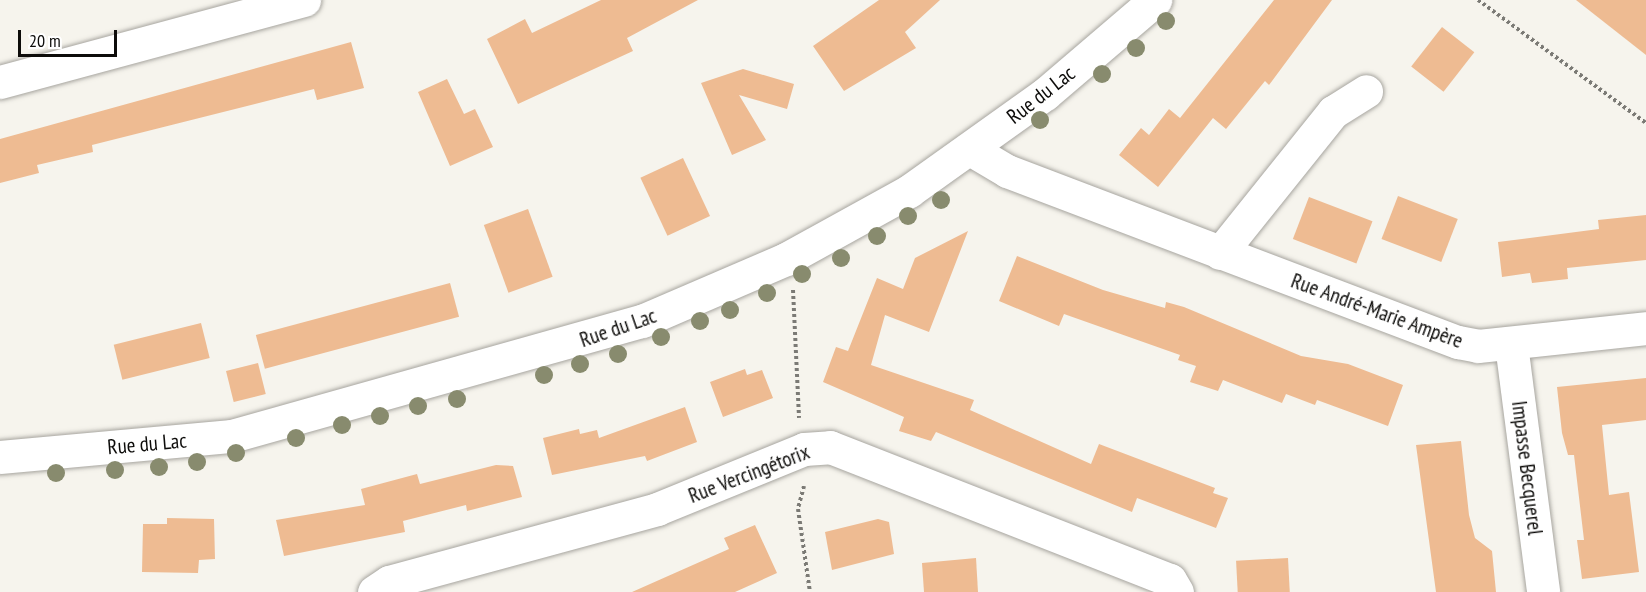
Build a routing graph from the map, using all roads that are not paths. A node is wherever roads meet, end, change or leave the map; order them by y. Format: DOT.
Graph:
graph roads {
  1 [pos="304,0"];
  2 [pos="1155,0"];
  3 [pos="0,82"];
  4 [pos="1366,91"];
  5 [pos="970,149"];
  6 [pos="1220,253"];
  7 [pos="1646,328"];
  8 [pos="1511,344"];
  9 [pos="0,457"];
  10 [pos="374,592"];
  11 [pos="1177,592"];
  12 [pos="1543,592"];
  1 -- 3 [label="street"];
  2 -- 5 [label="street, Rue du Lac"];
  4 -- 6 [label="street"];
  5 -- 6 [label="street, Rue André-Marie Ampère"];
  5 -- 9 [label="street, Rue du Lac"];
  6 -- 8 [label="street, Rue André-Marie Ampère"];
  7 -- 8 [label="street, Rue André-Marie Ampère"];
  8 -- 12 [label="street, Impasse Becquerel"];
  10 -- 11 [label="street, Rue Vercingétorix"];
}
